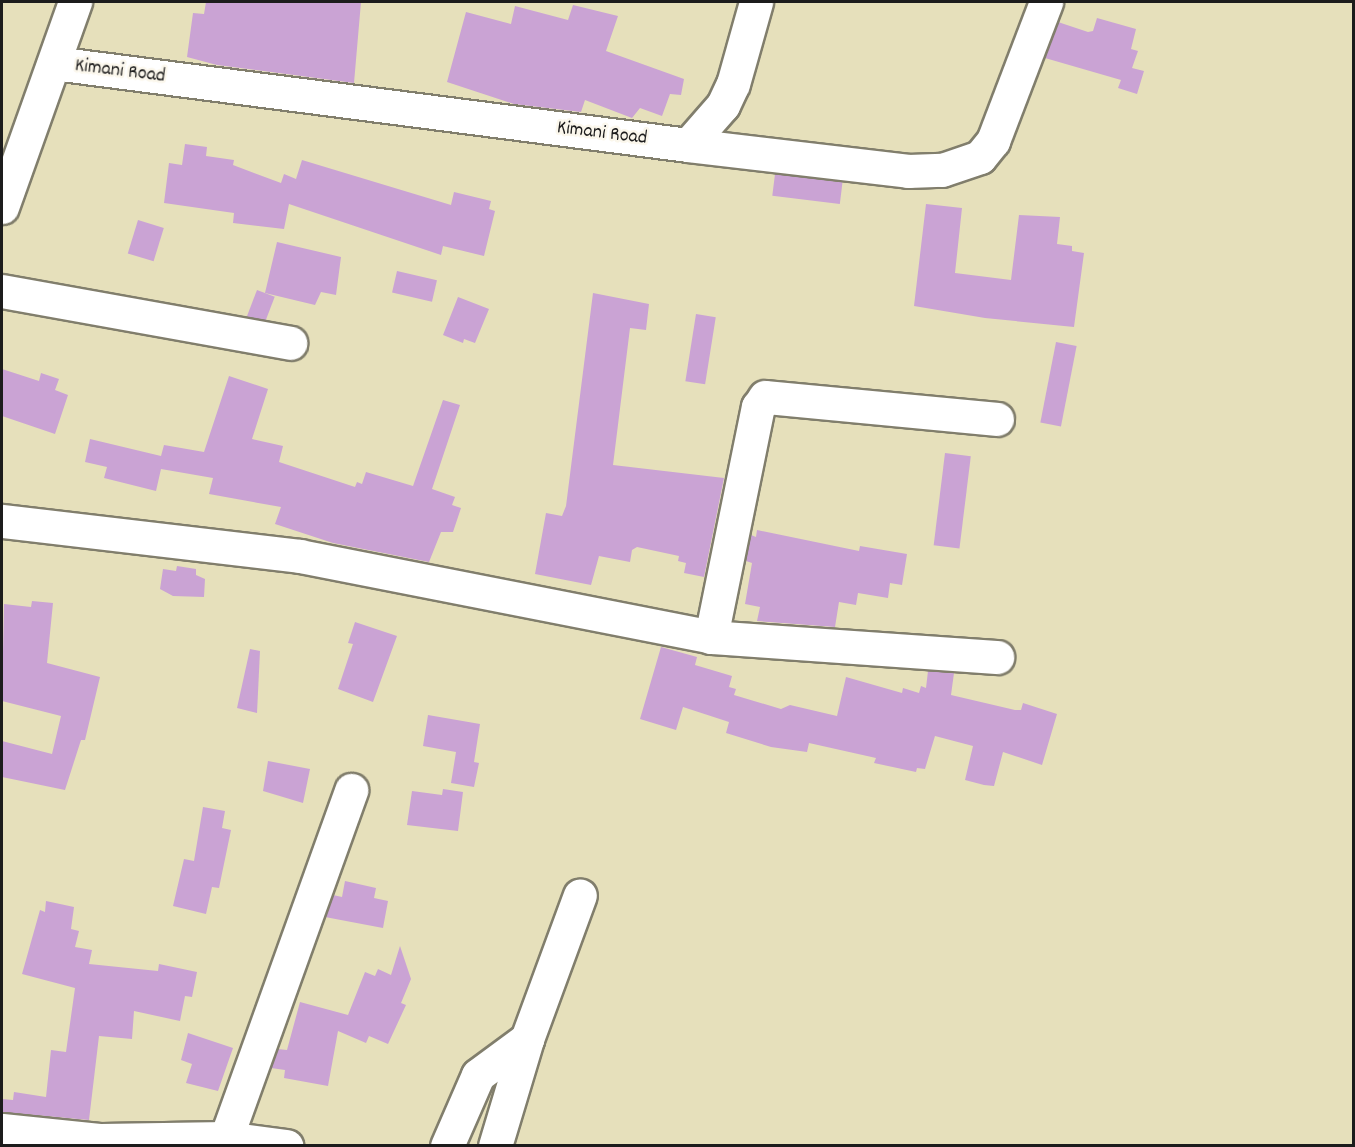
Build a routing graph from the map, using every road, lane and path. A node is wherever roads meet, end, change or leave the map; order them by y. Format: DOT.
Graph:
graph roads {
  1 [pos="75,2"];
  2 [pos="756,2"];
  3 [pos="1046,2"];
  4 [pos="54,63"];
  5 [pos="688,145"];
  6 [pos="2,207"];
  7 [pos="2,291"];
  8 [pos="291,343"];
  9 [pos="997,418"];
  10 [pos="2,521"];
  11 [pos="711,637"];
  12 [pos="997,657"];
  13 [pos="351,790"];
  14 [pos="580,895"];
  15 [pos="527,1039"];
  16 [pos="2,1130"];
  17 [pos="226,1138"];
  18 [pos="100,1143"];
  19 [pos="286,1146"];
  20 [pos="447,1146"];
  21 [pos="495,1146"];
  1 -- 4 [label="street"];
  2 -- 5 [label="street"];
  3 -- 5 [label="street, Kimani Road"];
  4 -- 5 [label="street, Kimani Road"];
  4 -- 6 [label="street"];
  7 -- 8 [label="street"];
  9 -- 11 [label="street"];
  10 -- 11 [label="street"];
  11 -- 12 [label="street"];
  13 -- 17 [label="street"];
  14 -- 15 [label="street"];
  15 -- 20 [label="street"];
  15 -- 21 [label="street"];
  16 -- 18 [label="street"];
  17 -- 18 [label="street"];
  17 -- 19 [label="street"];
}
